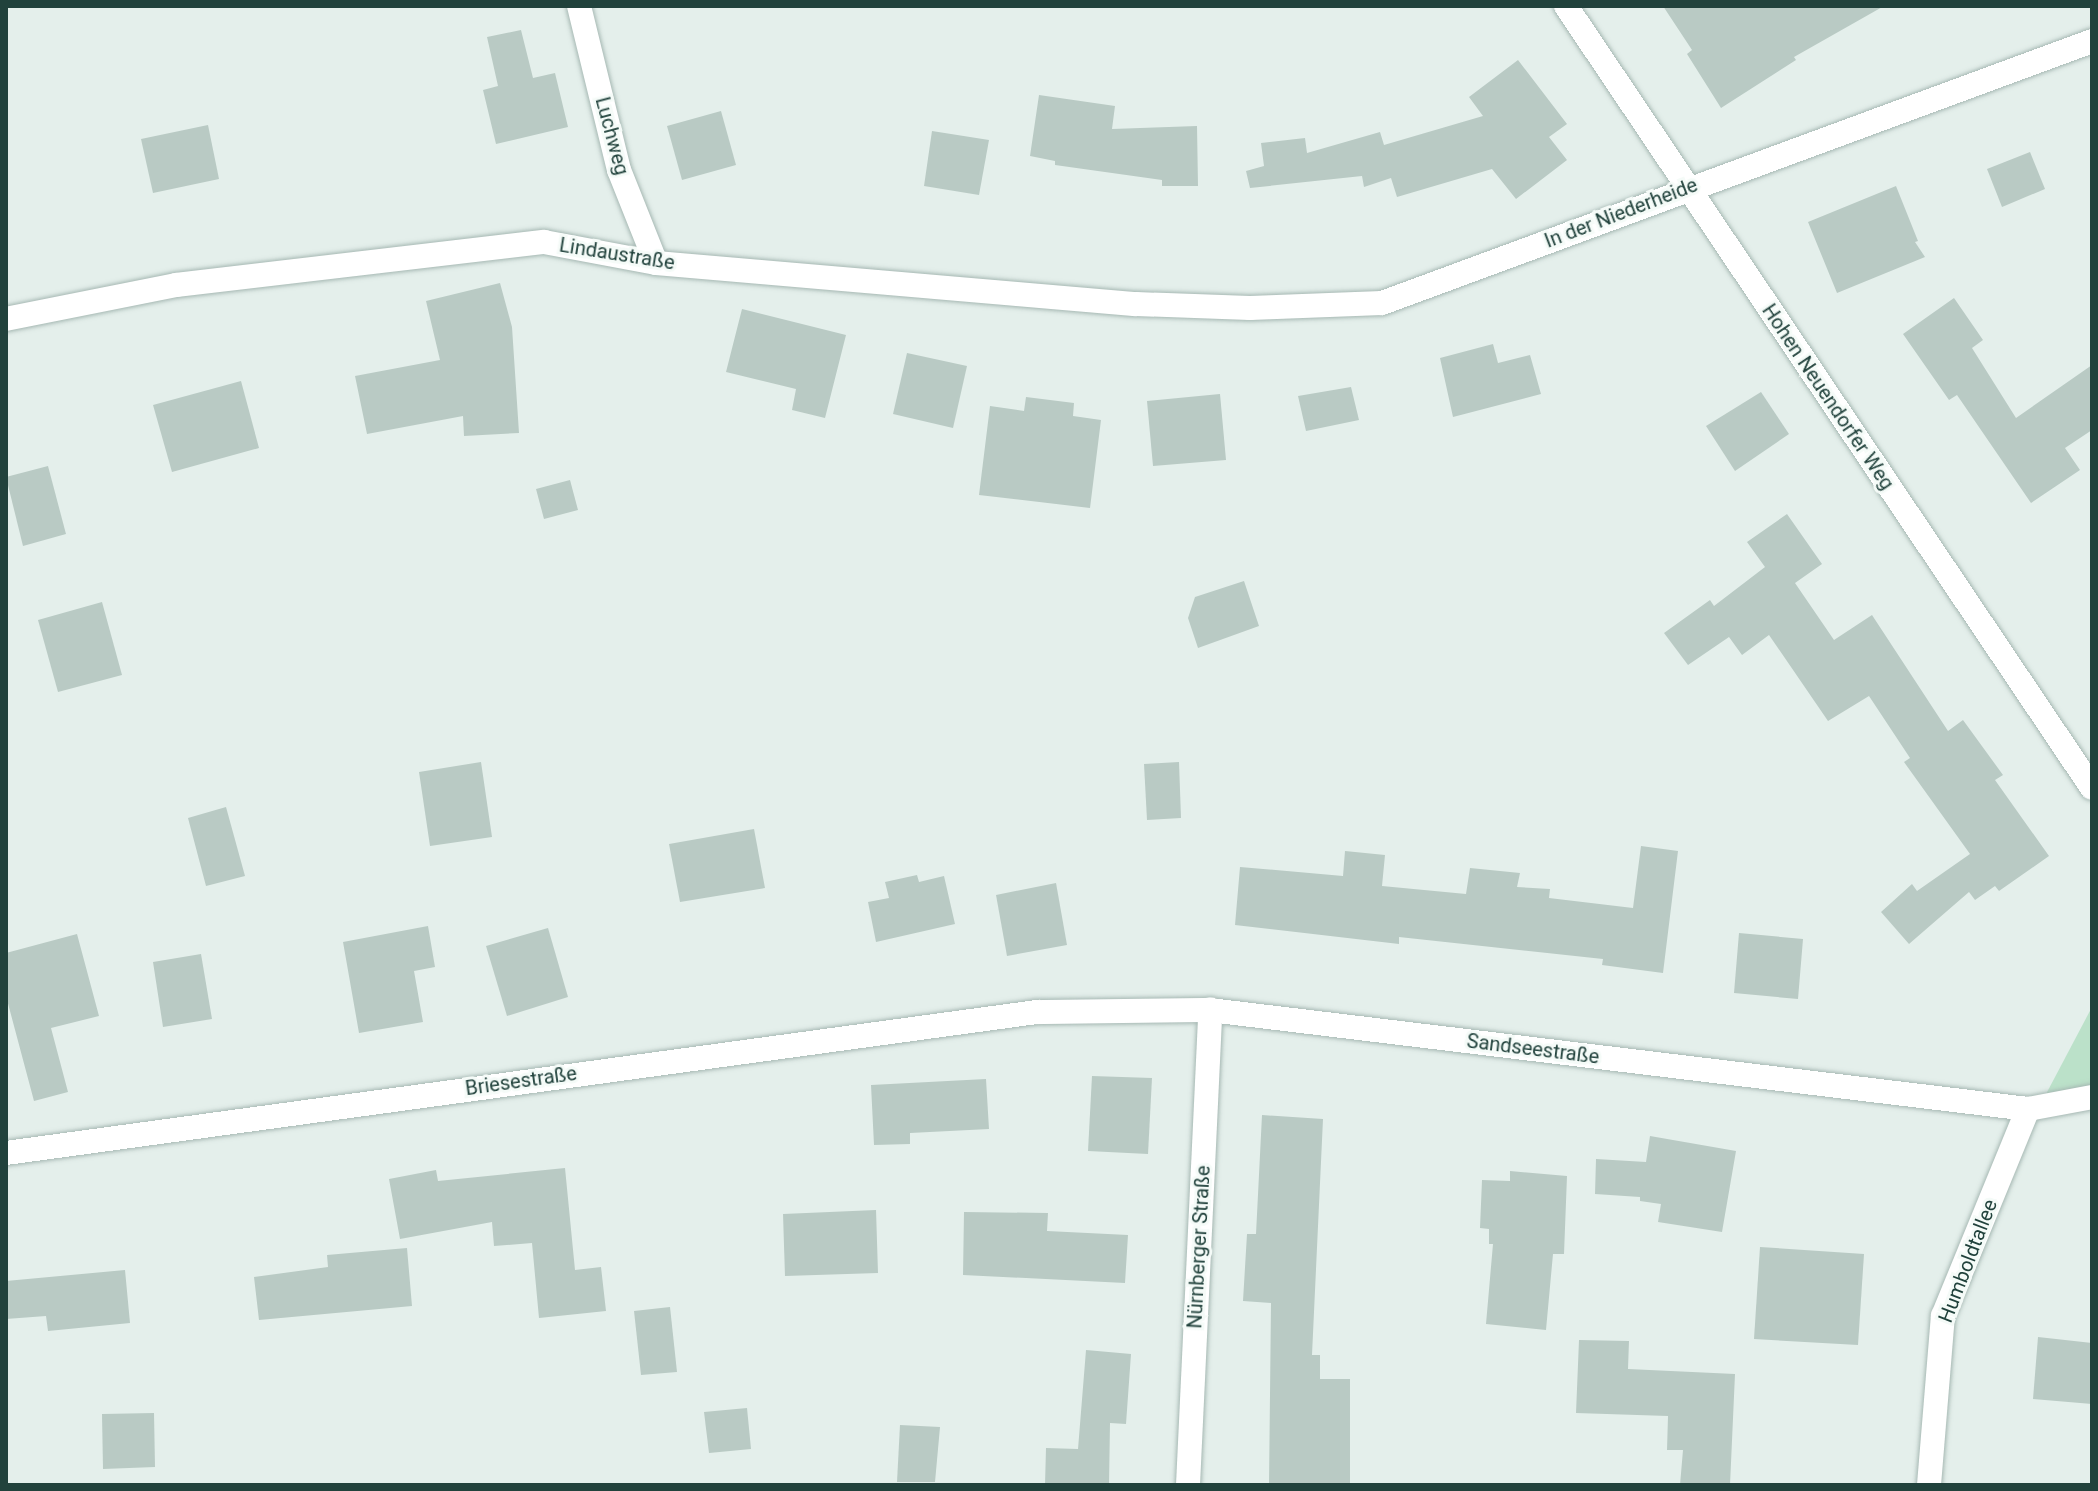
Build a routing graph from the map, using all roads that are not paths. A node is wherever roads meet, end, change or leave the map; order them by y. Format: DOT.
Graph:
graph roads {
  1 [pos="579,6"];
  2 [pos="1566,6"];
  3 [pos="2092,41"];
  4 [pos="1687,188"];
  5 [pos="656,263"];
  6 [pos="1136,304"];
  7 [pos="6,319"];
  8 [pos="2092,788"];
  9 [pos="1210,1010"];
  10 [pos="1037,1012"];
  11 [pos="2092,1097"];
  12 [pos="2028,1109"];
  13 [pos="6,1153"];
  14 [pos="1188,1485"];
  15 [pos="1929,1485"];
  1 -- 5 [label="street, Luchweg"];
  2 -- 4 [label="street, Hohen Neuendorfer Weg"];
  3 -- 4 [label="street, In der Niederheide"];
  4 -- 6 [label="street, In der Niederheide"];
  4 -- 8 [label="street, Hohen Neuendorfer Weg"];
  5 -- 6 [label="street, Lindaustraße"];
  5 -- 7 [label="street, Lindaustraße"];
  9 -- 10 [label="street, Sandseestraße"];
  9 -- 12 [label="street, Sandseestraße"];
  9 -- 14 [label="street, Nürnberger Straße"];
  10 -- 13 [label="street, Briesestraße"];
  11 -- 12 [label="street"];
  12 -- 15 [label="street, Humboldtallee"];
}
